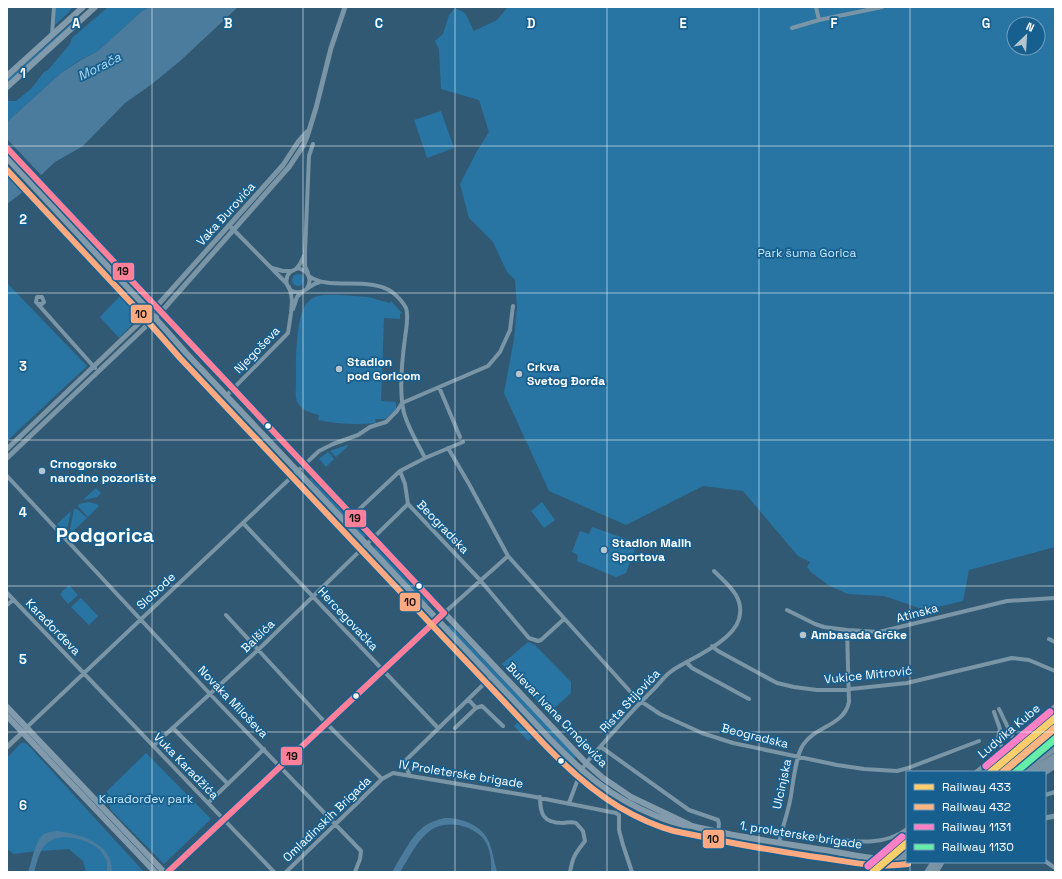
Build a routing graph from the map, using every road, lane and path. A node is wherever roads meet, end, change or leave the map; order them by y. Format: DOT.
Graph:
graph roads {
  1 [pos="54,7"];
  2 [pos="82,7"];
  3 [pos="96,7"];
  4 [pos="344,7"];
  5 [pos="816,7"];
  6 [pos="882,7"];
  7 [pos="88,14"];
  8 [pos="819,20"];
  9 [pos="792,28"];
  10 [pos="52,35"];
  11 [pos="7,76"];
  12 [pos="7,87"];
  13 [pos="308,132"];
  14 [pos="313,144"];
  15 [pos="7,148"];
  16 [pos="7,158"];
  17 [pos="229,225"];
  18 [pos="234,230"];
  19 [pos="305,252"];
  20 [pos="271,268"];
  21 [pos="294,269"];
  22 [pos="308,275"];
  23 [pos="325,282"];
  24 [pos="288,286"];
  25 [pos="306,289"];
  26 [pos="44,302"];
  27 [pos="38,304"];
  28 [pos="513,306"];
  29 [pos="158,309"];
  30 [pos="46,312"];
  31 [pos="291,313"];
  32 [pos="153,315"];
  33 [pos="94,366"];
  34 [pos="98,371"];
  35 [pos="439,387"];
  36 [pos="233,389"];
  37 [pos="226,396"];
  38 [pos="402,403"];
  39 [pos="38,420"];
  40 [pos="42,424"];
  41 [pos="460,436"];
  42 [pos="463,442"];
  43 [pos="448,448"];
  44 [pos="7,449"];
  45 [pos="7,458"];
  46 [pos="425,458"];
  47 [pos="304,465"];
  48 [pos="400,471"];
  49 [pos="298,472"];
  50 [pos="7,476"];
  51 [pos="408,504"];
  52 [pos="352,516"];
  53 [pos="243,523"];
  54 [pos="373,538"];
  55 [pos="366,544"];
  56 [pos="508,556"];
  57 [pos="185,571"];
  58 [pos="714,571"];
  59 [pos="188,575"];
  60 [pos="480,580"];
  61 [pos="7,593"];
  62 [pos="313,597"];
  63 [pos="1055,598"];
  64 [pos="13,600"];
  65 [pos="7,605"];
  66 [pos="787,610"];
  67 [pos="444,613"];
  68 [pos="226,615"];
  69 [pos="564,619"];
  70 [pos="141,620"];
  71 [pos="437,620"];
  72 [pos="846,630"];
  73 [pos="1049,639"];
  74 [pos="1055,642"];
  75 [pos="712,646"];
  76 [pos="258,650"];
  77 [pos="687,663"];
  78 [pos="382,670"];
  79 [pos="1055,671"];
  80 [pos="84,674"];
  81 [pos="491,677"];
  82 [pos="849,689"];
  83 [pos="210,694"];
  84 [pos="468,699"];
  85 [pos="749,699"];
  86 [pos="640,701"];
  87 [pos="7,706"];
  88 [pos="1055,706"];
  89 [pos="476,708"];
  90 [pos="999,709"];
  91 [pos="994,712"];
  92 [pos="7,716"];
  93 [pos="326,724"];
  94 [pos="503,726"];
  95 [pos="174,728"];
  96 [pos="438,728"];
  97 [pos="455,728"];
  98 [pos="25,730"];
  99 [pos="1014,740"];
  100 [pos="979,741"];
  101 [pos="1055,741"];
  102 [pos="153,746"];
  103 [pos="7,747"];
  104 [pos="601,747"];
  105 [pos="1055,748"];
  106 [pos="264,749"];
  107 [pos="1003,750"];
  108 [pos="798,757"];
  109 [pos="1055,757"];
  110 [pos="586,763"];
  111 [pos="1055,765"];
  112 [pos="281,766"];
  113 [pos="581,771"];
  114 [pos="977,771"];
  115 [pos="1010,771"];
  116 [pos="1020,771"];
  117 [pos="1033,771"];
  118 [pos="1046,771"];
  119 [pos="410,776"];
  120 [pos="382,779"];
  121 [pos="228,784"];
  122 [pos="540,798"];
  123 [pos="208,803"];
  124 [pos="569,803"];
  125 [pos="223,820"];
  126 [pos="336,824"];
  127 [pos="692,826"];
  128 [pos="906,830"];
  129 [pos="718,832"];
  130 [pos="781,832"];
  131 [pos="779,843"];
  132 [pos="905,855"];
  133 [pos="1046,862"];
  134 [pos="1055,868"];
  135 [pos="155,872"];
  136 [pos="164,872"];
  137 [pos="168,872"];
  138 [pos="274,872"];
  139 [pos="286,872"];
  140 [pos="355,872"];
  141 [pos="570,872"];
  142 [pos="632,872"];
  1 -- 10 [label="street"];
  2 -- 7 [label="street"];
  2 -- 10 [label="main road"];
  3 -- 7 [label="main road"];
  4 -- 13 [label="street, Vaka Đurovića"];
  5 -- 8 [label="street"];
  6 -- 8 [label="street"];
  7 -- 12 [label="main road"];
  8 -- 9 [label="street"];
  10 -- 11 [label="main road"];
  13 -- 17 [label="street, Vaka Đurovića"];
  13 -- 18 [label="street, Vaka Đurovića"];
  14 -- 19 [label="street"];
  15 -- 29 [label="main road, Bulevar Ivana Crnojevića"];
  16 -- 32 [label="main road, Bulevar Ivana Crnojevića"];
  17 -- 18 [label="street"];
  17 -- 29 [label="street, Vaka Đurovića"];
  18 -- 20 [label="street, Vaka Đurovića"];
  18 -- 29 [label="street, Vaka Đurovića"];
  19 -- 21 [label="street"];
  19 -- 22 [label="street"];
  20 -- 21 [label="street"];
  20 -- 24 [label="street, Vaka Đurovića"];
  21 -- 22 [label="street"];
  21 -- 24 [label="street"];
  22 -- 23 [label="street"];
  22 -- 25 [label="street"];
  23 -- 25 [label="street"];
  23 -- 38 [label="street"];
  24 -- 25 [label="street"];
  24 -- 31 [label="street"];
  25 -- 31 [label="street"];
  26 -- 27 [label="street"];
  26 -- 27 [label="street"];
  26 -- 30 [label="street"];
  27 -- 30 [label="street"];
  28 -- 35 [label="street"];
  29 -- 32 [label="street"];
  29 -- 36 [label="main road, Bulevar Ivana Crnojevića"];
  30 -- 33 [label="street"];
  31 -- 36 [label="street, Njegoševa"];
  32 -- 33 [label="street"];
  32 -- 34 [label="street"];
  32 -- 37 [label="main road, Bulevar Ivana Crnojevića"];
  33 -- 34 [label="street"];
  33 -- 39 [label="street"];
  34 -- 40 [label="street"];
  35 -- 38 [label="street"];
  35 -- 41 [label="street"];
  36 -- 37 [label="street, Njegoševa"];
  36 -- 47 [label="main road, Bulevar Ivana Crnojevića"];
  37 -- 49 [label="main road, Bulevar Ivana Crnojevića"];
  38 -- 46 [label="street"];
  38 -- 47 [label="street, Slobode"];
  39 -- 40 [label="street"];
  39 -- 44 [label="street"];
  40 -- 45 [label="street"];
  42 -- 43 [label="street"];
  43 -- 46 [label="street"];
  43 -- 56 [label="street, Beogradska"];
  46 -- 48 [label="street"];
  47 -- 49 [label="street, Slobode"];
  47 -- 52 [label="main road, Bulevar Ivana Crnojevića"];
  48 -- 51 [label="street"];
  48 -- 52 [label="street"];
  49 -- 53 [label="street, Slobode"];
  49 -- 55 [label="main road, Bulevar Ivana Crnojevića"];
  50 -- 70 [label="street, Novaka Miloševa"];
  51 -- 54 [label="street, Beogradska"];
  51 -- 60 [label="street, Beogradska"];
  52 -- 54 [label="main road, Bulevar Ivana Crnojevića"];
  53 -- 59 [label="street, Slobode"];
  53 -- 62 [label="street, Hercegovačka"];
  54 -- 55 [label="street, Balšića"];
  54 -- 67 [label="main road, Bulevar Ivana Crnojevića"];
  55 -- 62 [label="street, Balšića"];
  55 -- 71 [label="main road, Bulevar Ivana Crnojevića"];
  56 -- 60 [label="street"];
  56 -- 69 [label="street, Beogradska"];
  57 -- 59 [label="street"];
  58 -- 75 [label="street, Rista Stijovića"];
  59 -- 70 [label="street, Slobode"];
  60 -- 67 [label="street"];
  60 -- 69 [label="street, Beogradska"];
  61 -- 64 [label="street, Karađorđeva"];
  62 -- 76 [label="street, Balšića"];
  62 -- 78 [label="street, Hercegovačka"];
  63 -- 72 [label="street, Atinska"];
  64 -- 65 [label="street"];
  64 -- 80 [label="street, Karađorđeva"];
  66 -- 72 [label="street, Atinska"];
  67 -- 71 [label="main road"];
  67 -- 110 [label="main road, Bulevar Ivana Crnojevića"];
  68 -- 76 [label="street, IV Proleterske brigade"];
  69 -- 86 [label="street, Beogradska"];
  70 -- 80 [label="street, Slobode"];
  70 -- 83 [label="street, Novaka Miloševa"];
  71 -- 78 [label="main road"];
  71 -- 81 [label="main road, Bulevar Ivana Crnojevića"];
  72 -- 82 [label="street, Ulcinjska"];
  73 -- 74 [label="street"];
  75 -- 77 [label="street, Rista Stijovića"];
  75 -- 82 [label="street, Vukice Mitrović"];
  76 -- 83 [label="street, Balšića"];
  76 -- 93 [label="street, IV Proleterske brigade"];
  77 -- 85 [label="street"];
  77 -- 86 [label="street, Rista Stijovića"];
  78 -- 93 [label="main road"];
  78 -- 96 [label="street, Hercegovačka"];
  79 -- 82 [label="street, Vukice Mitrović"];
  80 -- 98 [label="street, Slobode"];
  80 -- 102 [label="street, Vuka Karadžića"];
  81 -- 84 [label="street"];
  81 -- 113 [label="main road, Bulevar Ivana Crnojevića"];
  82 -- 108 [label="street, Ulcinjska"];
  83 -- 95 [label="street, Balšića"];
  83 -- 106 [label="street, Novaka Miloševa"];
  84 -- 89 [label="street"];
  84 -- 96 [label="street"];
  86 -- 104 [label="street, Rista Stijovića"];
  86 -- 108 [label="street, Beogradska"];
  87 -- 98 [label="main road"];
  88 -- 99 [label="street, Ludvika Kube"];
  89 -- 94 [label="street"];
  89 -- 97 [label="street"];
  90 -- 99 [label="street"];
  91 -- 107 [label="street"];
  92 -- 98 [label="main road"];
  93 -- 112 [label="main road"];
  93 -- 120 [label="street, IV Proleterske brigade"];
  95 -- 102 [label="street, Balšića"];
  95 -- 121 [label="street"];
  96 -- 119 [label="street"];
  98 -- 103 [label="street"];
  98 -- 135 [label="main road"];
  98 -- 136 [label="main road"];
  99 -- 107 [label="street, Ludvika Kube"];
  100 -- 108 [label="street, Beogradska"];
  101 -- 115 [label="main road"];
  102 -- 123 [label="street, Vuka Karadžića"];
  104 -- 110 [label="street, Rista Stijovića"];
  104 -- 129 [label="street, Bulevar Ivana Crnojevića"];
  105 -- 116 [label="main road"];
  106 -- 112 [label="street, Novaka Miloševa"];
  106 -- 121 [label="street"];
  107 -- 114 [label="street, Ludvika Kube"];
  108 -- 130 [label="street, Ulcinjska"];
  109 -- 117 [label="main road"];
  110 -- 113 [label="street"];
  110 -- 127 [label="main road, Bulevar Ivana Crnojevića"];
  111 -- 118 [label="main road"];
  112 -- 125 [label="main road"];
  112 -- 126 [label="street, Novaka Miloševa"];
  113 -- 124 [label="street"];
  113 -- 127 [label="main road, Bulevar Ivana Crnojevića"];
  119 -- 120 [label="street, IV Proleterske brigade"];
  119 -- 122 [label="street, IV Proleterske brigade"];
  120 -- 126 [label="street, Omladinskih Brigada"];
  121 -- 123 [label="street"];
  122 -- 124 [label="street, IV Proleterske brigade"];
  122 -- 141 [label="street"];
  123 -- 125 [label="street, Vuka Karadžića"];
  124 -- 142 [label="street, IV Proleterske brigade"];
  125 -- 137 [label="main road"];
  125 -- 138 [label="street, Vuka Karadžića"];
  126 -- 139 [label="street, Omladinskih Brigada"];
  126 -- 140 [label="street, Novaka Miloševa"];
  127 -- 129 [label="main road, 1. proleterske brigade"];
  128 -- 130 [label="street"];
  129 -- 131 [label="main road, 1. proleterske brigade"];
  130 -- 131 [label="street, Ulcinjska"];
  131 -- 132 [label="main road, 1. proleterske brigade"];
  133 -- 134 [label="street"];
}
